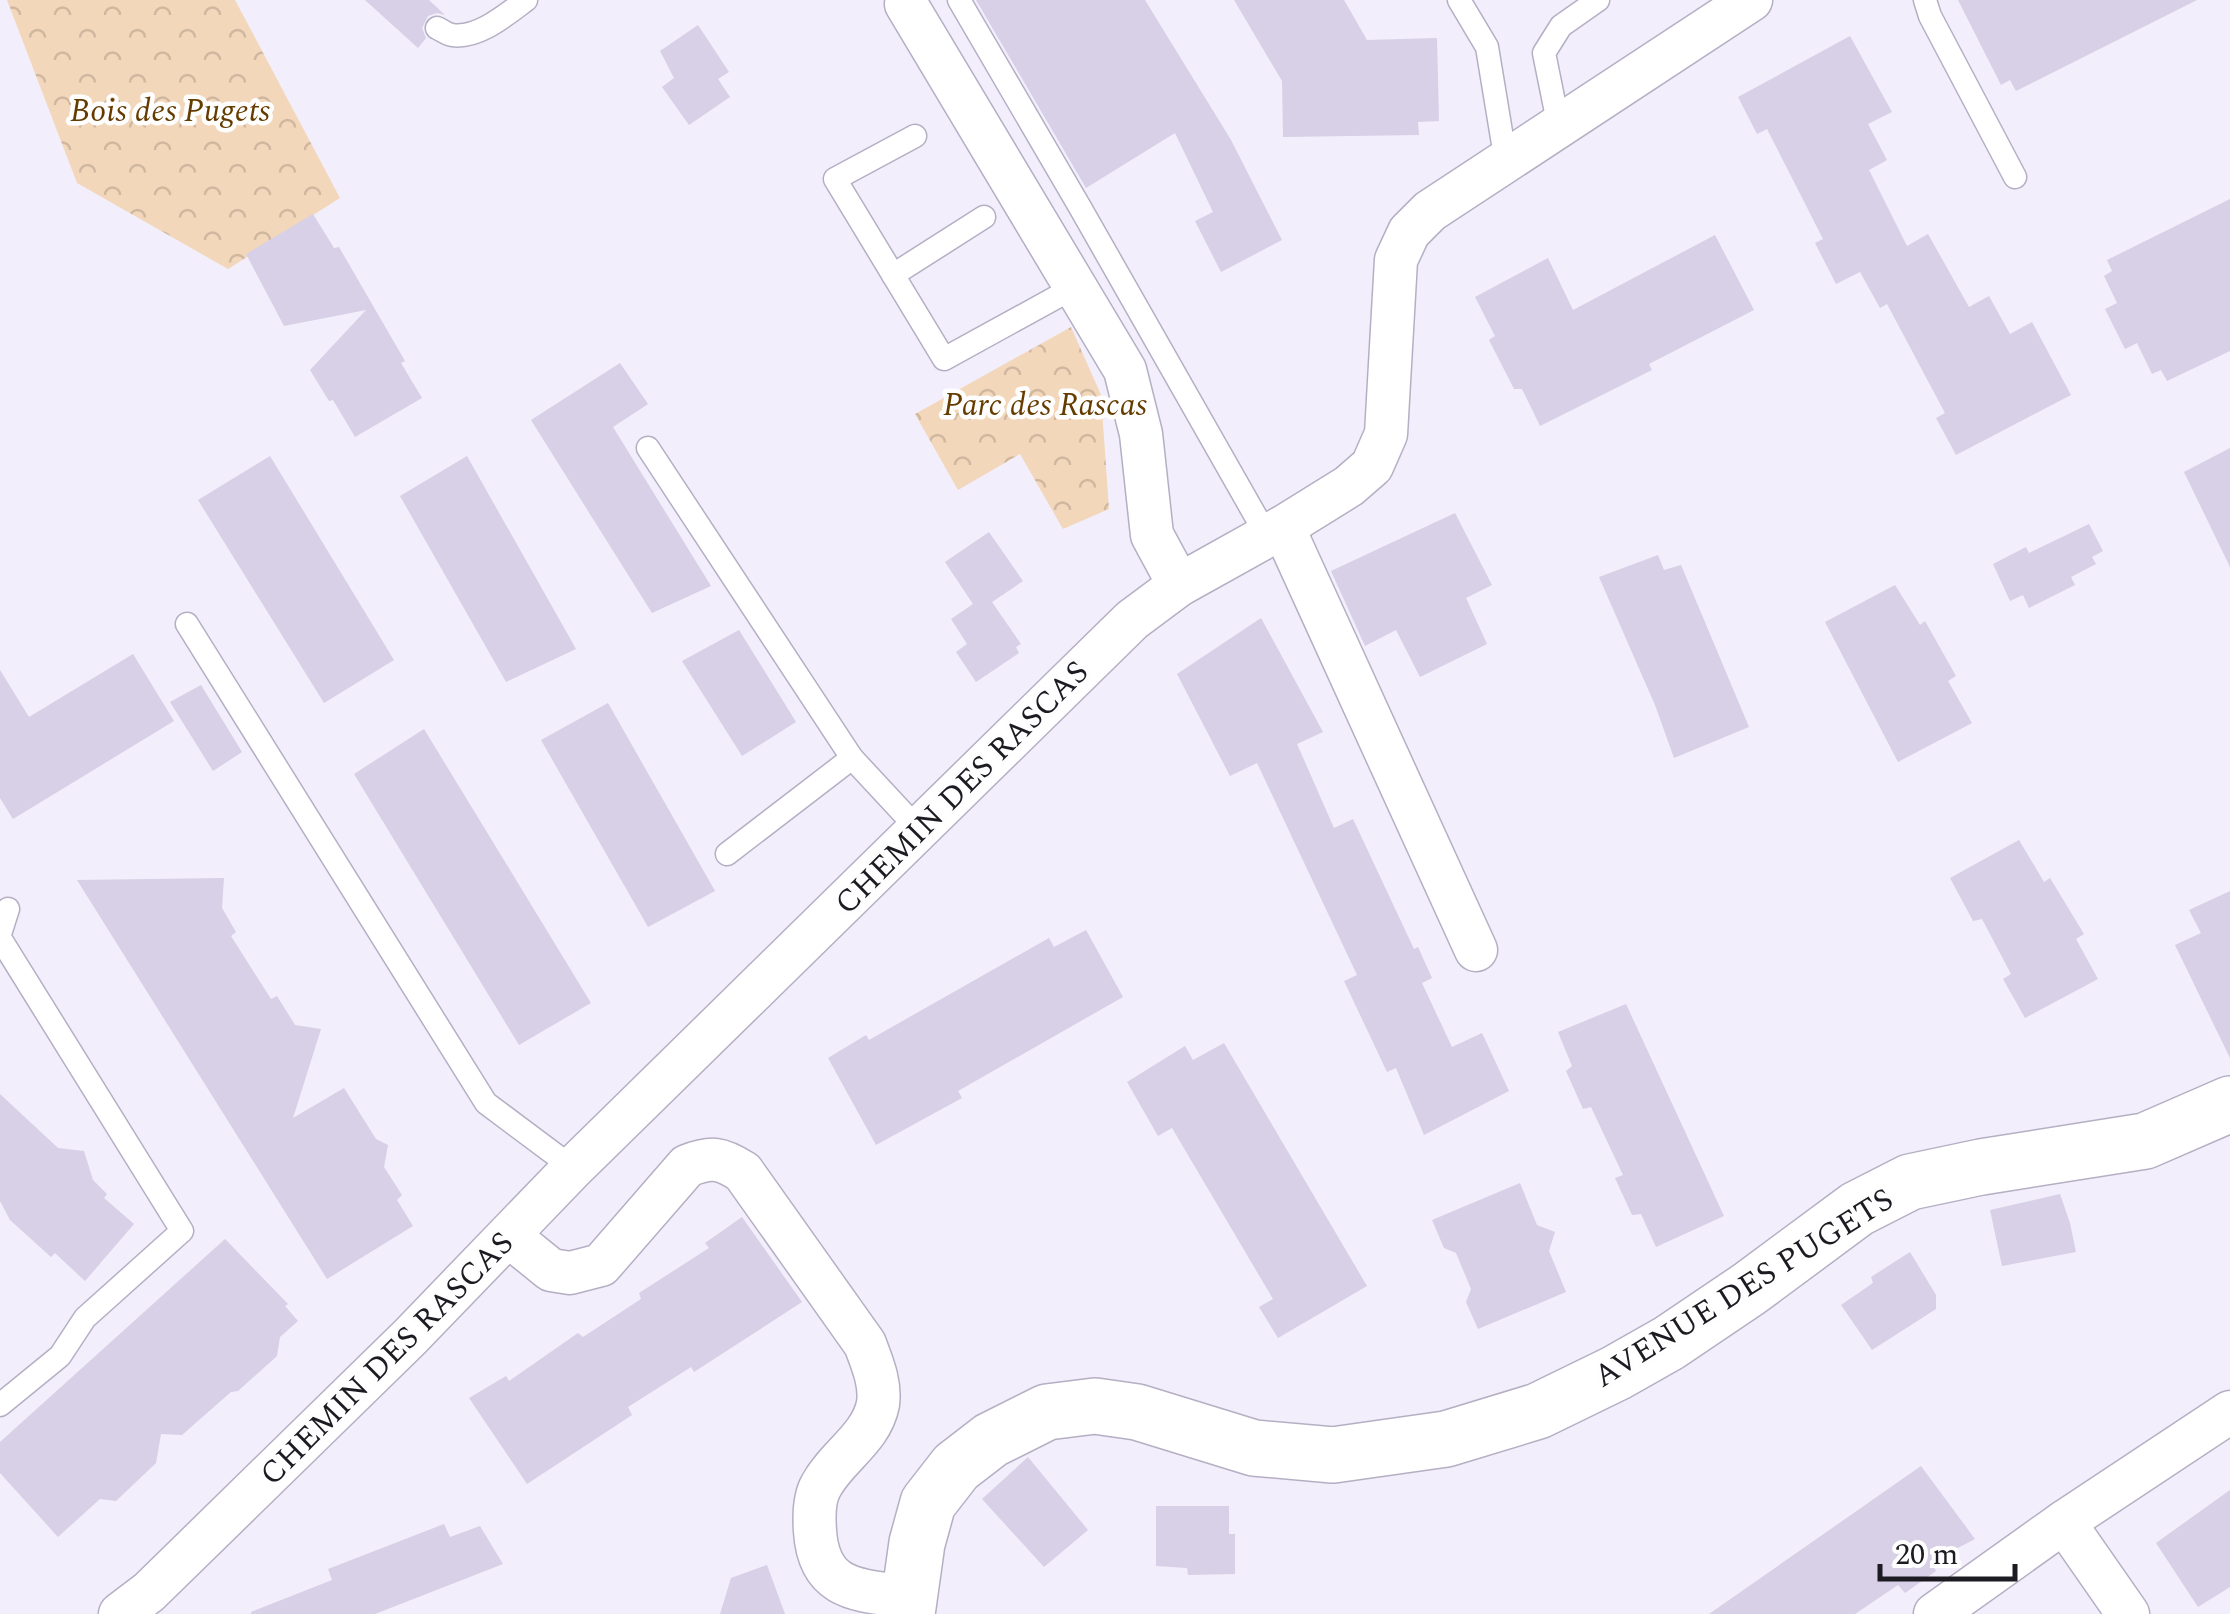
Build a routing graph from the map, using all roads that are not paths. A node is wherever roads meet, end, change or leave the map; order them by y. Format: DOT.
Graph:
graph roads {
  1 [pos="526,0"];
  2 [pos="958,0"];
  3 [pos="1459,0"];
  4 [pos="1598,0"];
  5 [pos="1751,0"];
  6 [pos="1925,0"];
  7 [pos="903,2"];
  8 [pos="437,28"];
  9 [pos="1559,127"];
  10 [pos="915,136"];
  11 [pos="1506,162"];
  12 [pos="2015,177"];
  13 [pos="984,217"];
  14 [pos="893,275"];
  15 [pos="1075,287"];
  16 [pos="648,448"];
  17 [pos="1275,531"];
  18 [pos="1179,586"];
  19 [pos="188,624"];
  20 [pos="852,758"];
  21 [pos="918,829"];
  22 [pos="727,854"];
  23 [pos="8,910"];
  24 [pos="0,936"];
  25 [pos="1476,950"];
  26 [pos="2230,1104"];
  27 [pos="573,1168"];
  28 [pos="509,1236"];
  29 [pos="0,1405"];
  30 [pos="2230,1412"];
  31 [pos="2064,1522"];
  32 [pos="908,1605"];
  33 [pos="120,1614"];
  34 [pos="1934,1614"];
  35 [pos="2128,1614"];
  1 -- 8 [label="lane"];
  2 -- 17 [label="lane"];
  3 -- 11 [label="lane"];
  4 -- 9 [label="lane"];
  5 -- 9 [label="street, CHEMIN DES RASCAS"];
  6 -- 12 [label="lane"];
  7 -- 15 [label="street"];
  9 -- 11 [label="street, CHEMIN DES RASCAS"];
  10 -- 14 [label="lane"];
  11 -- 17 [label="street, CHEMIN DES RASCAS"];
  13 -- 14 [label="lane"];
  14 -- 15 [label="lane"];
  15 -- 18 [label="street"];
  16 -- 20 [label="lane"];
  17 -- 18 [label="street, CHEMIN DES RASCAS"];
  17 -- 25 [label="street"];
  18 -- 21 [label="street, CHEMIN DES RASCAS"];
  19 -- 27 [label="lane"];
  20 -- 21 [label="lane"];
  20 -- 22 [label="lane"];
  21 -- 27 [label="street, CHEMIN DES RASCAS"];
  23 -- 24 [label="lane"];
  24 -- 29 [label="lane"];
  26 -- 32 [label="main road, AVENUE DES PUGETS"];
  27 -- 28 [label="street, CHEMIN DES RASCAS"];
  28 -- 32 [label="street"];
  28 -- 33 [label="street, CHEMIN DES RASCAS"];
  30 -- 31 [label="street"];
  31 -- 34 [label="street"];
  31 -- 35 [label="street"];
}
